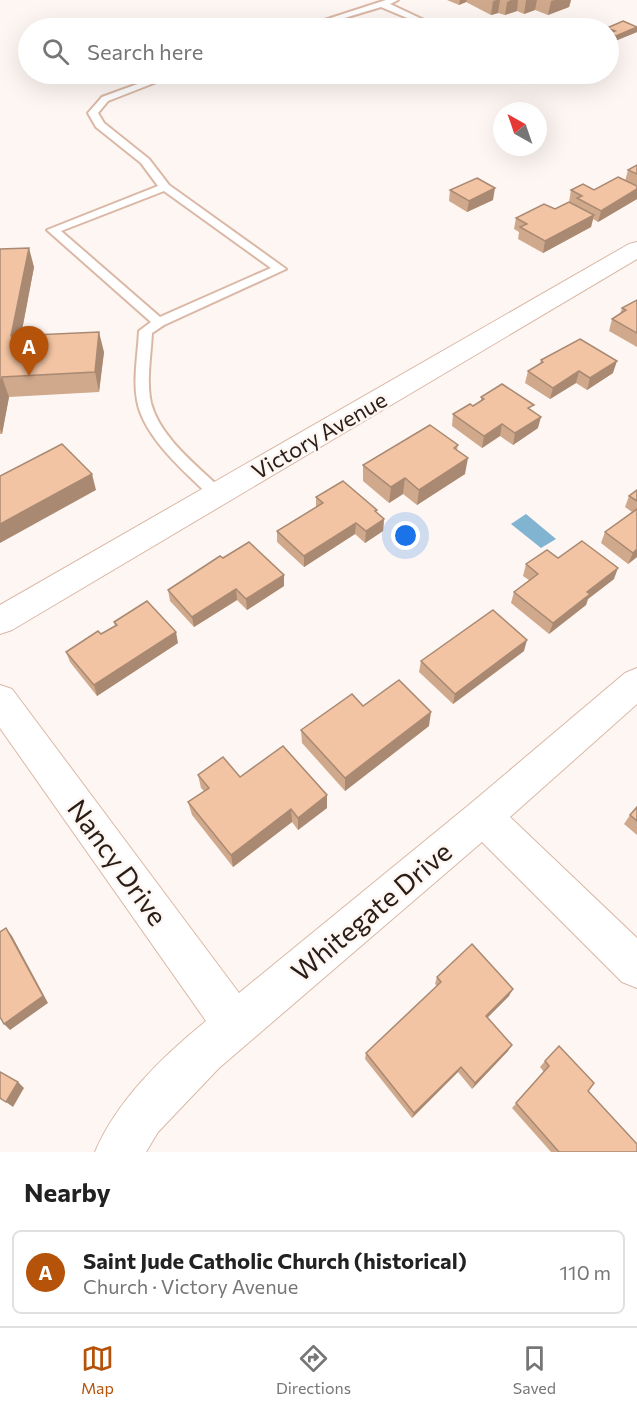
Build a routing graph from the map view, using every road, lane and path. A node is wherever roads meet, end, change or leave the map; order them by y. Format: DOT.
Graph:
graph roads {
  1 [pos="394,0"];
  2 [pos="382,4"];
  3 [pos="335,18"];
  4 [pos="414,18"];
  5 [pos="145,84"];
  6 [pos="165,186"];
  7 [pos="637,249"];
  8 [pos="159,322"];
  9 [pos="217,494"];
  10 [pos="0,621"];
  11 [pos="637,683"];
  12 [pos="0,700"];
  13 [pos="483,818"];
  14 [pos="637,967"];
  15 [pos="236,1025"];
  16 [pos="119,1152"];
  1 -- 2 [label="lane"];
  2 -- 3 [label="lane"];
  2 -- 4 [label="lane"];
  5 -- 6 [label="lane"];
  6 -- 8 [label="lane"];
  6 -- 8 [label="lane"];
  7 -- 9 [label="street, Victory Avenue"];
  8 -- 9 [label="lane"];
  9 -- 10 [label="street, Victory Avenue"];
  11 -- 13 [label="street, Whitegate Drive"];
  12 -- 15 [label="street, Nancy Drive"];
  13 -- 14 [label="street"];
  13 -- 15 [label="street, Whitegate Drive"];
  15 -- 16 [label="street, Whitegate Drive"];
}
